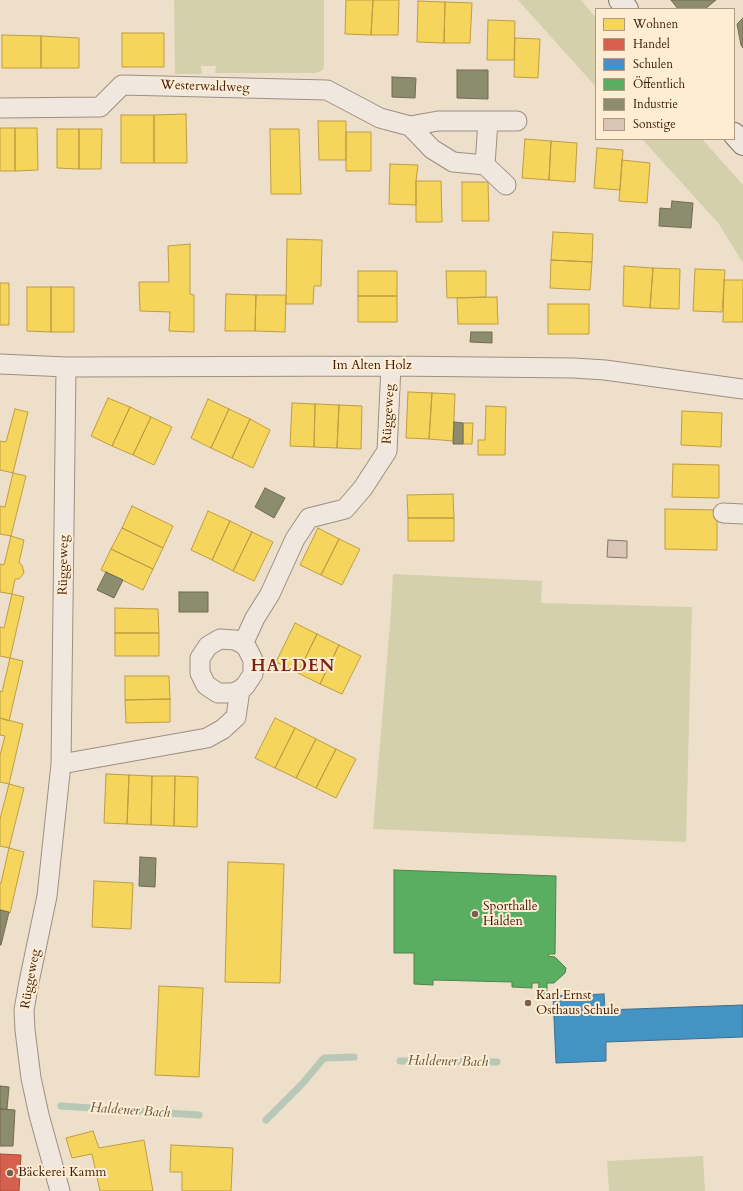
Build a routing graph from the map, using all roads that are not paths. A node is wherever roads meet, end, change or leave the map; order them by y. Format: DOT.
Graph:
graph roads {
  1 [pos="620,0"];
  2 [pos="626,8"];
  3 [pos="0,108"];
  4 [pos="488,121"];
  5 [pos="517,121"];
  6 [pos="410,126"];
  7 [pos="735,135"];
  8 [pos="743,144"];
  9 [pos="485,165"];
  10 [pos="506,185"];
  11 [pos="0,364"];
  12 [pos="391,366"];
  13 [pos="66,367"];
  14 [pos="743,389"];
  15 [pos="723,513"];
  16 [pos="743,514"];
  17 [pos="243,644"];
  18 [pos="240,690"];
  19 [pos="61,764"];
  20 [pos="60,1191"];
  1 -- 2 [label="main road"];
  3 -- 6 [label="street, Westerwaldweg"];
  4 -- 5 [label="street, Westerwaldweg"];
  4 -- 6 [label="street, Westerwaldweg"];
  4 -- 9 [label="street"];
  6 -- 9 [label="street"];
  7 -- 8 [label="main road"];
  9 -- 10 [label="street"];
  11 -- 13 [label="street, Im Alten Holz"];
  12 -- 13 [label="street, Im Alten Holz"];
  12 -- 14 [label="street, Im Alten Holz"];
  12 -- 17 [label="street, Rüggeweg"];
  13 -- 19 [label="street, Rüggeweg"];
  15 -- 16 [label="street"];
  17 -- 18 [label="street"];
  17 -- 18 [label="street"];
  18 -- 19 [label="street"];
  19 -- 20 [label="street, Rüggeweg"];
}
